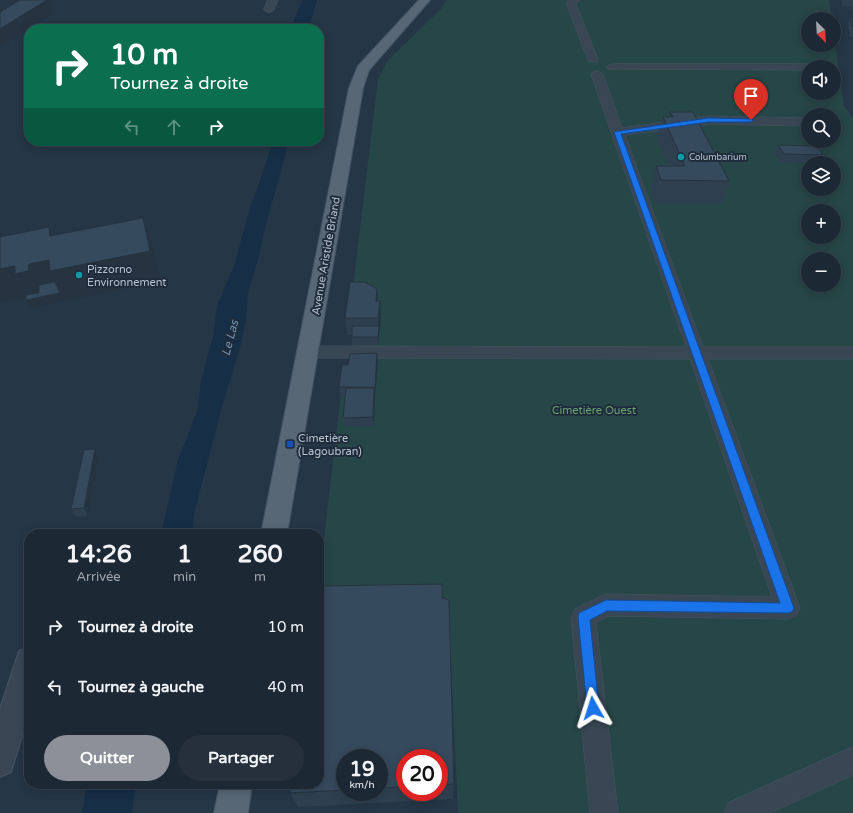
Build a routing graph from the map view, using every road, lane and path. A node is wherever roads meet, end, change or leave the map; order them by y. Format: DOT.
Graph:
graph roads {
  1 [pos="273,0"];
  2 [pos="425,0"];
  3 [pos="575,0"];
  4 [pos="269,10"];
  5 [pos="612,67"];
  6 [pos="801,67"];
  7 [pos="801,122"];
  8 [pos="618,132"];
  9 [pos="308,352"];
  10 [pos="696,353"];
  11 [pos="853,353"];
  12 [pos="275,529"];
  13 [pos="24,678"];
  14 [pos="853,760"];
  15 [pos="0,761"];
  16 [pos="235,789"];
  17 [pos="231,813"];
  18 [pos="604,813"];
  19 [pos="738,813"];
  1 -- 4 [label="lane"];
  2 -- 9 [label="main road, Avenue Aristide Briand"];
  3 -- 8 [label="lane"];
  5 -- 6 [label="lane"];
  7 -- 8 [label="lane"];
  8 -- 10 [label="lane"];
  9 -- 10 [label="lane"];
  9 -- 12 [label="main road, Avenue Aristide Briand"];
  10 -- 11 [label="lane"];
  10 -- 18 [label="lane"];
  13 -- 15 [label="street"];
  14 -- 19 [label="lane"];
  16 -- 17 [label="main road"];
}
